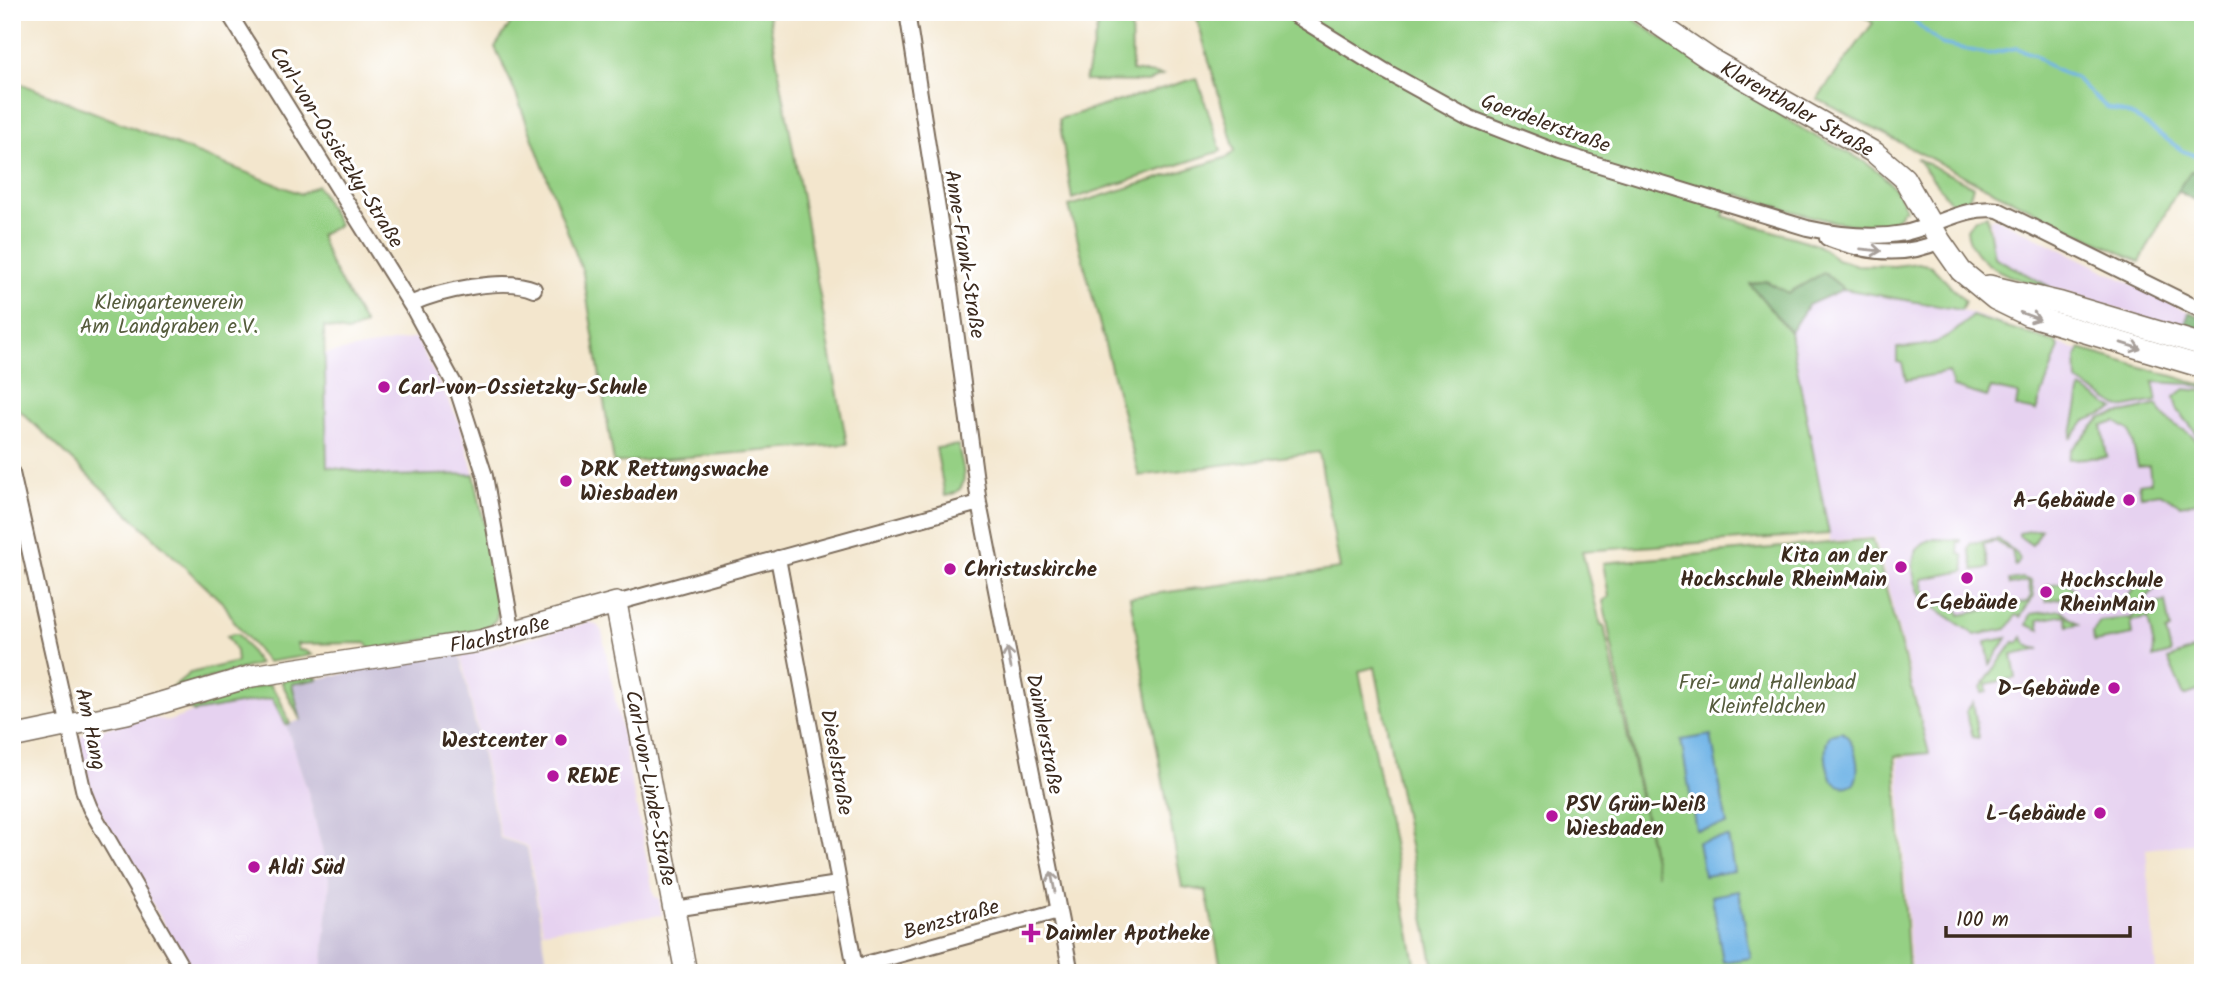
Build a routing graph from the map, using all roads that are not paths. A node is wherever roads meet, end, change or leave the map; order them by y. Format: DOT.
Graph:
graph roads {
  1 [pos="228,12"];
  2 [pos="907,12"];
  3 [pos="1290,12"];
  4 [pos="1641,12"];
  5 [pos="1936,233"];
  6 [pos="1961,271"];
  7 [pos="534,289"];
  8 [pos="410,304"];
  9 [pos="2197,308"];
  10 [pos="2203,345"];
  11 [pos="2203,368"];
  12 [pos="12,473"];
  13 [pos="979,503"];
  14 [pos="778,558"];
  15 [pos="616,603"];
  16 [pos="513,634"];
  17 [pos="69,726"];
  18 [pos="12,737"];
  19 [pos="838,884"];
  20 [pos="674,909"];
  21 [pos="1058,911"];
  22 [pos="856,970"];
  23 [pos="185,973"];
  24 [pos="686,973"];
  25 [pos="1071,973"];
  1 -- 8 [label="street, Carl-von-Ossietzky-Straße"];
  2 -- 13 [label="street, Anne-Frank-Straße"];
  3 -- 5 [label="street, Goerdelerstraße"];
  4 -- 5 [label="street, Klarenthaler Straße"];
  5 -- 6 [label="street, Klarenthaler Straße"];
  5 -- 9 [label="street"];
  6 -- 10 [label="street, Klarenthaler Straße"];
  6 -- 11 [label="street, Klarenthaler Straße, one-way"];
  7 -- 8 [label="street"];
  8 -- 16 [label="street, Carl-von-Ossietzky-Straße"];
  12 -- 17 [label="street, Am Hang"];
  13 -- 14 [label="street, Flachstraße"];
  21 -- 13 [label="street, Daimlerstraße, one-way"];
  14 -- 15 [label="street, Flachstraße"];
  14 -- 19 [label="street, Dieselstraße"];
  15 -- 16 [label="street, Flachstraße"];
  15 -- 20 [label="street, Carl-von-Linde-Straße"];
  16 -- 17 [label="street, Flachstraße"];
  17 -- 18 [label="street, Flachstraße"];
  17 -- 23 [label="street, Am Hang"];
  19 -- 20 [label="street"];
  19 -- 22 [label="street, Dieselstraße"];
  20 -- 24 [label="street, Carl-von-Linde-Straße"];
  21 -- 22 [label="street, Benzstraße"];
  21 -- 25 [label="street, Daimlerstraße"];
}
